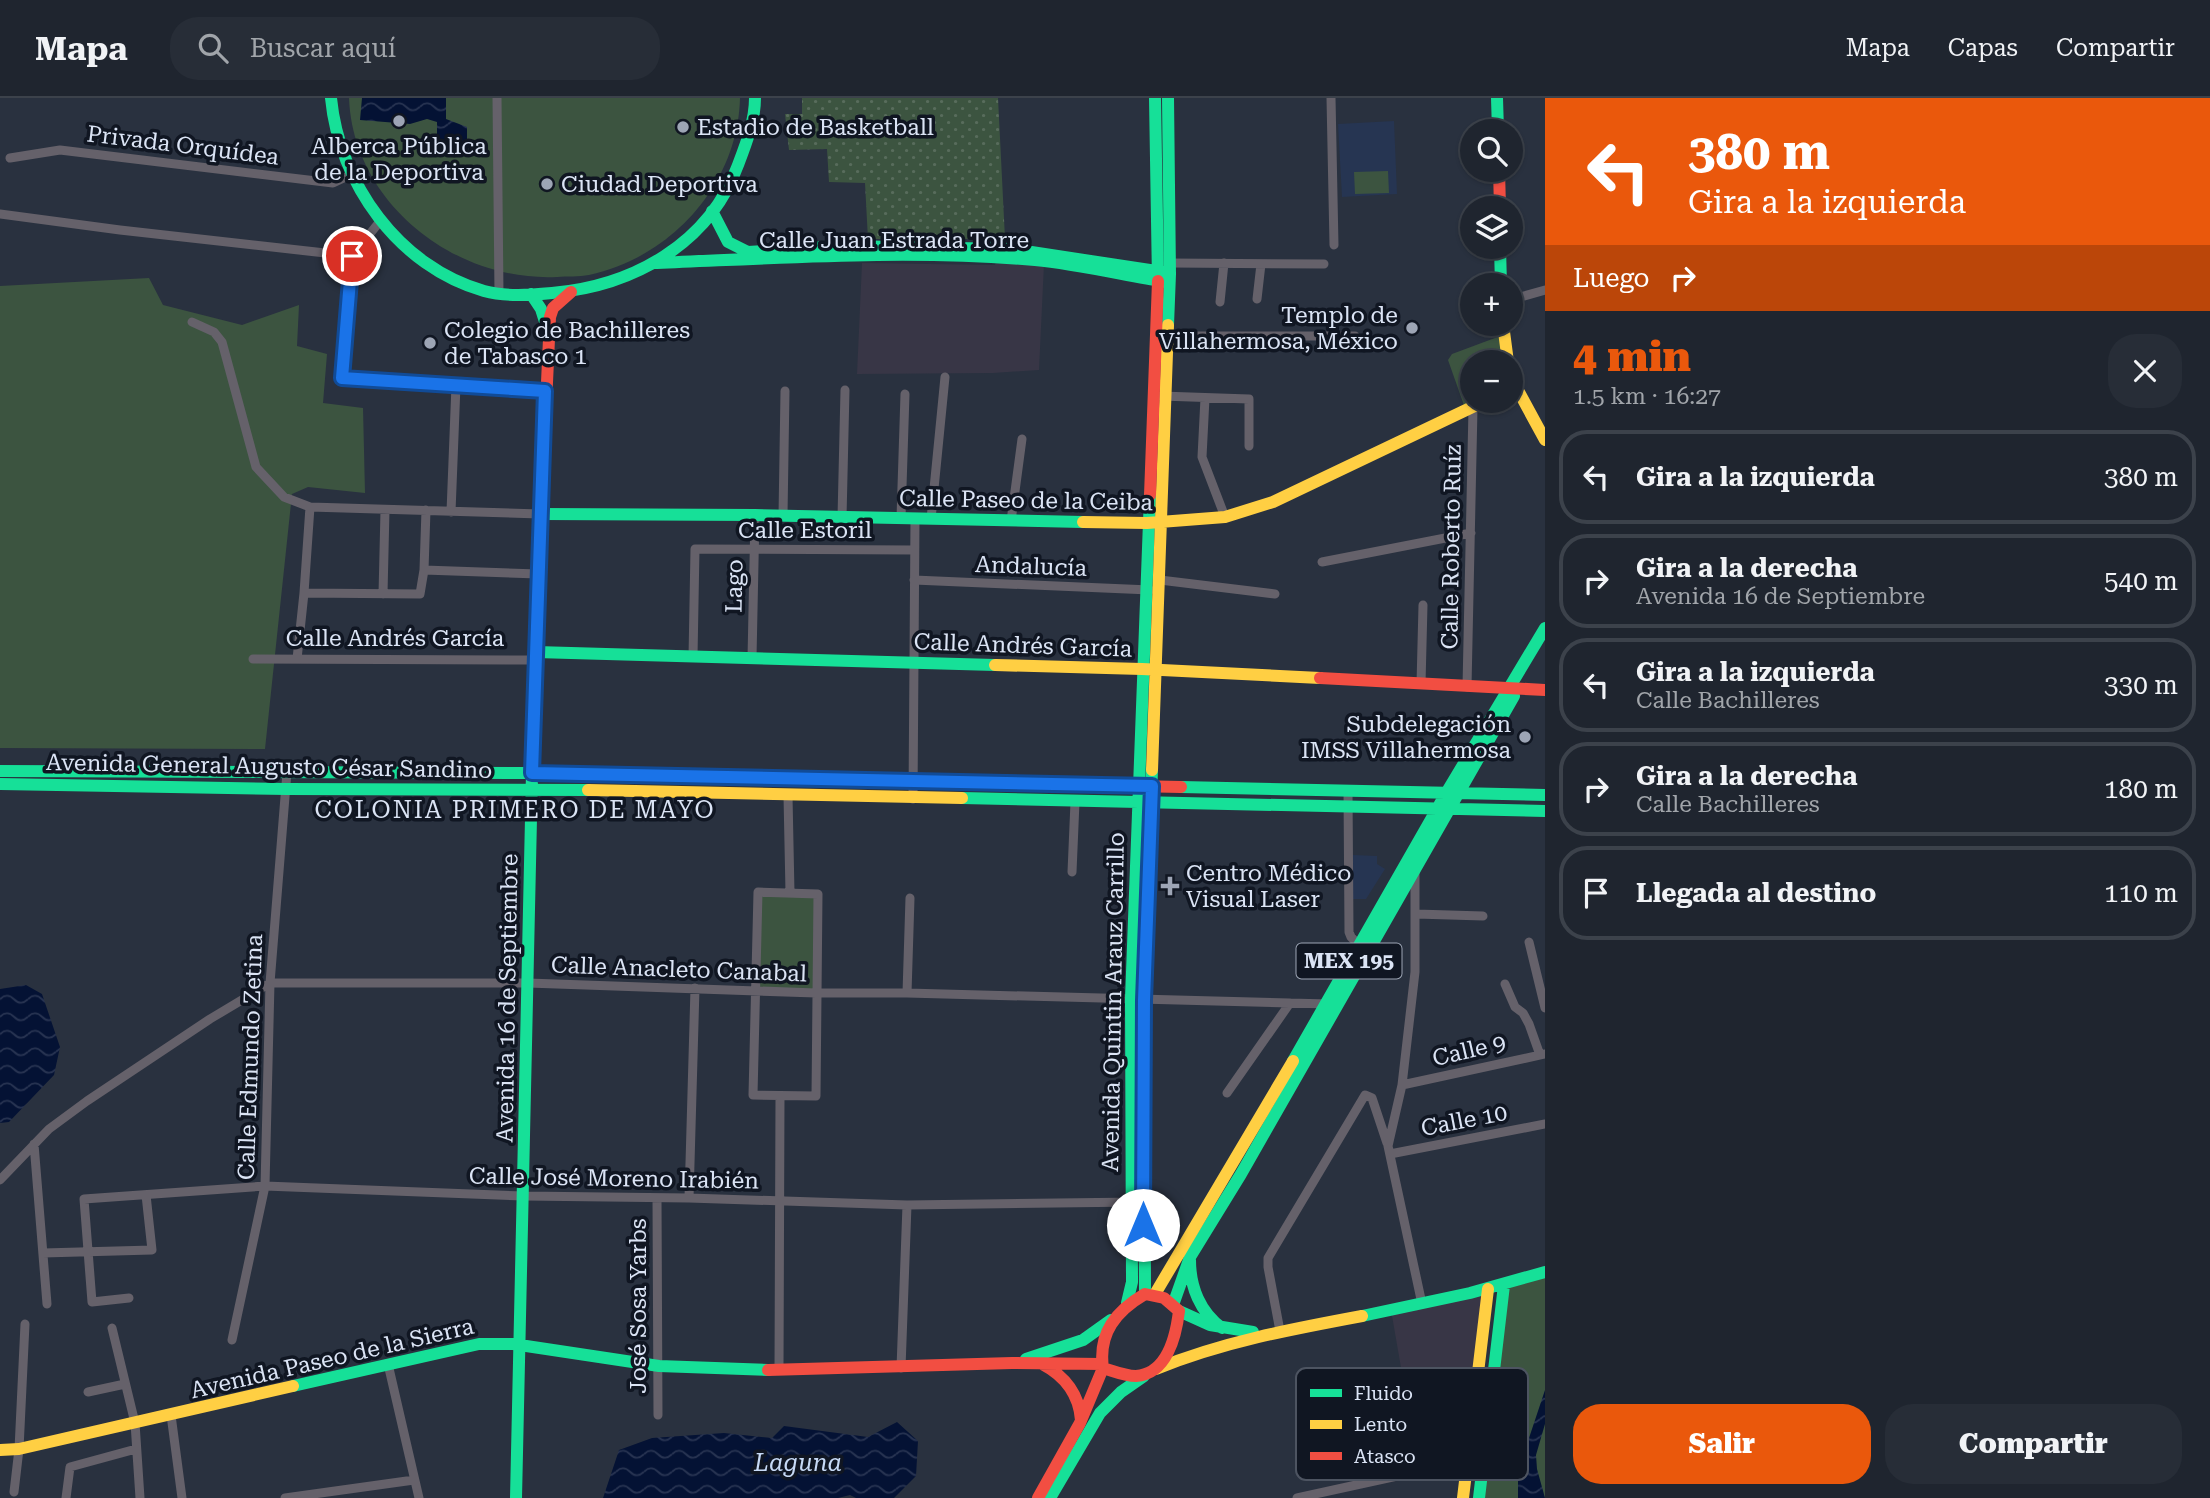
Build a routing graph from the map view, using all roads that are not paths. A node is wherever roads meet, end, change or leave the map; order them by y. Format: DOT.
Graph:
graph roads {
  1 [pos="331,98"];
  2 [pos="497,98"];
  3 [pos="755,98"];
  4 [pos="1155,98"];
  5 [pos="1168,98"];
  6 [pos="1331,98"];
  7 [pos="1497,98"];
  8 [pos="1498,119"];
  9 [pos="10,158"];
  10 [pos="350,175"];
  11 [pos="1163,194"];
  12 [pos="712,211"];
  13 [pos="0,214"];
  14 [pos="381,220"];
  15 [pos="1334,245"];
  16 [pos="815,252"];
  17 [pos="352,256"];
  18 [pos="657,263"];
  19 [pos="1224,263"];
  20 [pos="1261,264"];
  21 [pos="1324,264"];
  22 [pos="1165,274"];
  23 [pos="1545,290"];
  24 [pos="571,292"];
  25 [pos="499,294"];
  26 [pos="531,294"];
  27 [pos="1523,296"];
  28 [pos="1257,299"];
  29 [pos="1220,302"];
  30 [pos="192,322"];
  31 [pos="548,331"];
  32 [pos="1168,336"];
  33 [pos="1355,336"];
  34 [pos="945,377"];
  35 [pos="456,385"];
  36 [pos="845,390"];
  37 [pos="545,391"];
  38 [pos="785,391"];
  39 [pos="905,394"];
  40 [pos="1153,395"];
  41 [pos="1167,396"];
  42 [pos="1205,398"];
  43 [pos="1523,401"];
  44 [pos="1462,413"];
  45 [pos="1473,413"];
  46 [pos="1022,439"];
  47 [pos="1545,440"];
  48 [pos="1248,446"];
  49 [pos="310,507"];
  50 [pos="385,510"];
  51 [pos="426,510"];
  52 [pos="452,512"];
  53 [pos="541,514"];
  54 [pos="755,515"];
  55 [pos="783,516"];
  56 [pos="1225,517"];
  57 [pos="842,518"];
  58 [pos="901,518"];
  59 [pos="915,518"];
  60 [pos="931,519"];
  61 [pos="1011,521"];
  62 [pos="1147,523"];
  63 [pos="1163,523"];
  64 [pos="1471,533"];
  65 [pos="754,549"];
  66 [pos="914,550"];
  67 [pos="1322,562"];
  68 [pos="424,570"];
  69 [pos="538,574"];
  70 [pos="914,580"];
  71 [pos="1160,585"];
  72 [pos="1146,589"];
  73 [pos="304,593"];
  74 [pos="383,594"];
  75 [pos="1275,594"];
  76 [pos="1423,605"];
  77 [pos="1545,628"];
  78 [pos="1545,645"];
  79 [pos="536,656"];
  80 [pos="693,657"];
  81 [pos="752,658"];
  82 [pos="253,659"];
  83 [pos="297,659"];
  84 [pos="914,663"];
  85 [pos="1142,669"];
  86 [pos="1157,670"];
  87 [pos="1421,684"];
  88 [pos="1467,687"];
  89 [pos="1513,689"];
  90 [pos="1545,690"];
  91 [pos="0,771"];
  92 [pos="287,772"];
  93 [pos="532,773"];
  94 [pos="913,782"];
  95 [pos="0,784"];
  96 [pos="1138,785"];
  97 [pos="1152,786"];
  98 [pos="287,789"];
  99 [pos="532,789"];
  100 [pos="1348,792"];
  101 [pos="1445,795"];
  102 [pos="1459,795"];
  103 [pos="1545,795"];
  104 [pos="788,796"];
  105 [pos="913,799"];
  106 [pos="1075,802"];
  107 [pos="1138,803"];
  108 [pos="1152,804"];
  109 [pos="1349,806"];
  110 [pos="1444,808"];
  111 [pos="1545,811"];
  112 [pos="1415,870"];
  113 [pos="1072,872"];
  114 [pos="790,893"];
  115 [pos="910,898"];
  116 [pos="1416,914"];
  117 [pos="1483,916"];
  118 [pos="1529,942"];
  119 [pos="1358,944"];
  120 [pos="270,983"];
  121 [pos="528,983"];
  122 [pos="1505,984"];
  123 [pos="695,988"];
  124 [pos="757,990"];
  125 [pos="816,993"];
  126 [pos="907,993"];
  127 [pos="1137,1000"];
  128 [pos="1290,1003"];
  129 [pos="1332,1004"];
  130 [pos="1545,1008"];
  131 [pos="1543,1054"];
  132 [pos="1402,1085"];
  133 [pos="1227,1093"];
  134 [pos="780,1096"];
  135 [pos="1545,1124"];
  136 [pos="34,1144"];
  137 [pos="1389,1150"];
  138 [pos="0,1180"];
  139 [pos="265,1186"];
  140 [pos="146,1195"];
  141 [pos="524,1196"];
  142 [pos="657,1198"];
  143 [pos="690,1198"];
  144 [pos="779,1201"];
  145 [pos="1137,1202"];
  146 [pos="907,1205"];
  147 [pos="43,1253"];
  148 [pos="87,1253"];
  149 [pos="1191,1255"];
  150 [pos="1545,1272"];
  151 [pos="1504,1285"];
  152 [pos="1488,1289"];
  153 [pos="1150,1294"];
  154 [pos="129,1298"];
  155 [pos="1127,1303"];
  156 [pos="47,1304"];
  157 [pos="1422,1304"];
  158 [pos="1176,1308"];
  159 [pos="1111,1320"];
  160 [pos="25,1324"];
  161 [pos="112,1328"];
  162 [pos="1222,1328"];
  163 [pos="1273,1332"];
  164 [pos="232,1340"];
  165 [pos="521,1346"];
  166 [pos="1012,1363"];
  167 [pos="388,1364"];
  168 [pos="1042,1364"];
  169 [pos="659,1366"];
  170 [pos="1103,1366"];
  171 [pos="901,1368"];
  172 [pos="1478,1368"];
  173 [pos="1494,1368"];
  174 [pos="779,1370"];
  175 [pos="1150,1372"];
  176 [pos="125,1384"];
  177 [pos="88,1392"];
  178 [pos="171,1415"];
  179 [pos="658,1415"];
  180 [pos="135,1423"];
  181 [pos="1080,1423"];
  182 [pos="136,1449"];
  183 [pos="0,1450"];
  184 [pos="19,1450"];
  185 [pos="414,1480"];
  186 [pos="1379,1480"];
  187 [pos="1465,1480"];
  188 [pos="1481,1480"];
  189 [pos="14,1492"];
  190 [pos="66,1498"];
  191 [pos="140,1498"];
  192 [pos="182,1498"];
  193 [pos="285,1498"];
  194 [pos="419,1498"];
  195 [pos="516,1498"];
  196 [pos="1038,1498"];
  197 [pos="1050,1498"];
  198 [pos="1297,1498"];
  199 [pos="1463,1498"];
  200 [pos="1479,1498"];
  1 -- 10 [label="main road"];
  2 -- 25 [label="street"];
  3 -- 12 [label="main road"];
  4 -- 11 [label="main road"];
  5 -- 11 [label="main road"];
  6 -- 15 [label="street"];
  7 -- 8 [label="main road"];
  9 -- 10 [label="street, Privada Orquídea"];
  10 -- 14 [label="main road"];
  11 -- 22 [label="main road"];
  12 -- 16 [label="main road, Calle Juan Estrada Torre"];
  12 -- 18 [label="main road"];
  13 -- 17 [label="street"];
  14 -- 17 [label="street"];
  14 -- 25 [label="main road"];
  16 -- 18 [label="main road, Calle Juan Estrada Torre"];
  16 -- 22 [label="main road, Calle Juan Estrada Torre"];
  17 -- 35 [label="street"];
  18 -- 24 [label="main road"];
  19 -- 20 [label="street"];
  19 -- 22 [label="street"];
  19 -- 29 [label="street"];
  20 -- 21 [label="street"];
  20 -- 28 [label="street"];
  22 -- 32 [label="main road, Avenida Quintin Arauz Carrillo"];
  22 -- 40 [label="main road, Avenida Quintin Arauz Carrillo"];
  23 -- 27 [label="street"];
  24 -- 26 [label="main road"];
  24 -- 31 [label="main road, Avenida 16 de Septiembre"];
  25 -- 26 [label="main road"];
  26 -- 31 [label="main road, Avenida 16 de Septiembre"];
  30 -- 49 [label="street"];
  31 -- 37 [label="main road, Avenida 16 de Septiembre"];
  32 -- 33 [label="street"];
  32 -- 41 [label="main road, Avenida Quintin Arauz Carrillo"];
  34 -- 60 [label="street"];
  35 -- 37 [label="street"];
  35 -- 52 [label="street"];
  36 -- 57 [label="street"];
  37 -- 53 [label="main road, Avenida 16 de Septiembre"];
  38 -- 55 [label="street"];
  39 -- 58 [label="street"];
  40 -- 41 [label="street"];
  40 -- 62 [label="main road, Avenida Quintin Arauz Carrillo"];
  41 -- 42 [label="street"];
  41 -- 63 [label="main road, Avenida Quintin Arauz Carrillo"];
  42 -- 48 [label="street"];
  42 -- 56 [label="street"];
  43 -- 47 [label="main road"];
  44 -- 56 [label="main road, Calle Paseo de la Ceiba"];
  45 -- 64 [label="street, Calle Roberto Ruíz"];
  46 -- 61 [label="street"];
  49 -- 50 [label="street"];
  49 -- 73 [label="street"];
  50 -- 51 [label="street"];
  50 -- 74 [label="street"];
  51 -- 52 [label="street"];
  51 -- 68 [label="street"];
  52 -- 53 [label="street"];
  53 -- 54 [label="main road, Calle Paseo de la Ceiba"];
  53 -- 69 [label="main road, Avenida 16 de Septiembre"];
  54 -- 55 [label="main road, Calle Paseo de la Ceiba"];
  54 -- 65 [label="street, Lago"];
  55 -- 57 [label="main road, Calle Paseo de la Ceiba"];
  56 -- 63 [label="main road, Calle Paseo de la Ceiba"];
  57 -- 58 [label="main road, Calle Paseo de la Ceiba"];
  58 -- 59 [label="main road, Calle Paseo de la Ceiba"];
  59 -- 60 [label="main road, Calle Paseo de la Ceiba"];
  59 -- 66 [label="street"];
  60 -- 61 [label="main road, Calle Paseo de la Ceiba"];
  61 -- 62 [label="main road, Calle Paseo de la Ceiba"];
  62 -- 63 [label="main road, Calle Paseo de la Ceiba"];
  62 -- 72 [label="main road, Avenida Quintin Arauz Carrillo"];
  63 -- 71 [label="main road, Avenida Quintin Arauz Carrillo"];
  64 -- 67 [label="street"];
  64 -- 88 [label="street, Calle Roberto Ruíz"];
  65 -- 66 [label="street, Calle Estoril"];
  65 -- 80 [label="street, Calle Estoril"];
  65 -- 81 [label="street, Lago"];
  66 -- 70 [label="street"];
  68 -- 69 [label="street"];
  68 -- 74 [label="street"];
  69 -- 79 [label="main road, Avenida 16 de Septiembre"];
  70 -- 72 [label="street, Andalucía"];
  70 -- 84 [label="street"];
  71 -- 72 [label="street, Andalucía"];
  71 -- 75 [label="street, Andalucía"];
  71 -- 86 [label="main road, Avenida Quintin Arauz Carrillo"];
  72 -- 85 [label="main road, Avenida Quintin Arauz Carrillo"];
  73 -- 74 [label="street"];
  73 -- 83 [label="street"];
  76 -- 87 [label="street"];
  77 -- 89 [label="main road, MEX 195"];
  78 -- 89 [label="main road, MEX 195"];
  79 -- 80 [label="main road, Calle Andrés García"];
  79 -- 83 [label="street, Calle Andrés García"];
  79 -- 93 [label="main road, Avenida 16 de Septiembre"];
  80 -- 81 [label="main road, Calle Andrés García"];
  81 -- 84 [label="main road, Calle Andrés García"];
  82 -- 83 [label="street, Calle Andrés García"];
  84 -- 85 [label="main road, Calle Andrés García"];
  84 -- 94 [label="street"];
  85 -- 86 [label="main road, Calle Andrés García"];
  85 -- 96 [label="main road, Avenida Quintin Arauz Carrillo"];
  86 -- 87 [label="main road, Calle Andrés García"];
  86 -- 97 [label="main road, Avenida Quintin Arauz Carrillo"];
  87 -- 88 [label="main road, Calle Andrés García"];
  88 -- 89 [label="main road, Calle Andrés García"];
  89 -- 90 [label="main road, Calle Andrés García"];
  89 -- 101 [label="main road, MEX 195"];
  89 -- 102 [label="main road, MEX 195"];
  91 -- 92 [label="main road, Avenida General Augusto César Sandino"];
  92 -- 93 [label="main road, Avenida General Augusto César Sandino"];
  92 -- 98 [label="street, Calle Edmundo Zetina"];
  93 -- 94 [label="main road, Avenida General Augusto César Sandino"];
  93 -- 99 [label="main road, Avenida 16 de Septiembre"];
  94 -- 96 [label="main road, Avenida General Augusto César Sandino"];
  94 -- 105 [label="street"];
  95 -- 98 [label="main road, Avenida General Augusto César Sandino"];
  96 -- 97 [label="main road, Avenida General Augusto César Sandino"];
  96 -- 107 [label="main road, Avenida Quintin Arauz Carrillo"];
  97 -- 100 [label="main road, Avenida General Augusto César Sandino"];
  97 -- 108 [label="main road, Avenida Quintin Arauz Carrillo"];
  98 -- 99 [label="main road, Avenida General Augusto César Sandino"];
  98 -- 120 [label="street, Calle Edmundo Zetina"];
  99 -- 104 [label="main road, Avenida General Augusto César Sandino"];
  99 -- 121 [label="main road, Avenida 16 de Septiembre"];
  100 -- 101 [label="main road, Avenida General Augusto César Sandino"];
  100 -- 109 [label="street"];
  101 -- 102 [label="main road, Avenida General Augusto César Sandino"];
  101 -- 110 [label="main road, MEX 195"];
  102 -- 103 [label="main road, Avenida General Augusto César Sandino"];
  102 -- 110 [label="main road, MEX 195"];
  104 -- 105 [label="main road, Avenida General Augusto César Sandino"];
  104 -- 114 [label="street"];
  105 -- 106 [label="main road, Avenida General Augusto César Sandino"];
  106 -- 107 [label="main road, Avenida General Augusto César Sandino"];
  106 -- 113 [label="street"];
  107 -- 108 [label="main road, Avenida General Augusto César Sandino"];
  107 -- 127 [label="main road, Avenida Quintin Arauz Carrillo"];
  108 -- 109 [label="main road, Avenida General Augusto César Sandino"];
  108 -- 127 [label="main road, Avenida Quintin Arauz Carrillo"];
  109 -- 110 [label="main road, Avenida General Augusto César Sandino"];
  109 -- 119 [label="street"];
  110 -- 111 [label="main road, Avenida General Augusto César Sandino"];
  110 -- 112 [label="main road, MEX 195"];
  110 -- 119 [label="main road, MEX 195"];
  112 -- 116 [label="street"];
  112 -- 129 [label="main road, MEX 195"];
  114 -- 124 [label="street"];
  114 -- 125 [label="street"];
  115 -- 126 [label="street"];
  116 -- 117 [label="street"];
  116 -- 132 [label="street"];
  118 -- 130 [label="street"];
  119 -- 129 [label="main road, MEX 195"];
  120 -- 121 [label="street, Calle Anacleto Canabal"];
  120 -- 136 [label="street"];
  120 -- 139 [label="street, Calle Edmundo Zetina"];
  121 -- 123 [label="street, Calle Anacleto Canabal"];
  121 -- 141 [label="main road, Avenida 16 de Septiembre"];
  122 -- 131 [label="street"];
  123 -- 124 [label="street, Calle Anacleto Canabal"];
  123 -- 143 [label="street"];
  124 -- 125 [label="street, Calle Anacleto Canabal"];
  124 -- 134 [label="street"];
  125 -- 126 [label="street, Calle Anacleto Canabal"];
  125 -- 134 [label="street"];
  126 -- 127 [label="street, Calle Anacleto Canabal"];
  127 -- 128 [label="street, Calle Anacleto Canabal"];
  127 -- 145 [label="main road, Avenida Quintin Arauz Carrillo"];
  128 -- 129 [label="street, Calle Anacleto Canabal"];
  128 -- 133 [label="street"];
  129 -- 149 [label="main road, MEX 195"];
  129 -- 153 [label="main road, MEX 195"];
  131 -- 132 [label="street, Calle 9"];
  132 -- 137 [label="street"];
  134 -- 144 [label="street"];
  135 -- 137 [label="street, Calle 10"];
  136 -- 138 [label="street"];
  136 -- 147 [label="street"];
  137 -- 157 [label="street"];
  137 -- 163 [label="street"];
  139 -- 140 [label="street, Calle José Moreno Irabién"];
  139 -- 141 [label="street, Calle José Moreno Irabién"];
  139 -- 164 [label="street, Calle Edmundo Zetina"];
  140 -- 148 [label="street, Calle José Moreno Irabién"];
  140 -- 148 [label="street"];
  141 -- 142 [label="street, Calle José Moreno Irabién"];
  141 -- 165 [label="main road, Avenida 16 de Septiembre"];
  142 -- 143 [label="street, Calle José Moreno Irabién"];
  142 -- 169 [label="street, José Sosa Yarbs"];
  143 -- 144 [label="street, Calle José Moreno Irabién"];
  144 -- 146 [label="street, Calle José Moreno Irabién"];
  144 -- 174 [label="street"];
  145 -- 146 [label="street, Calle José Moreno Irabién"];
  145 -- 153 [label="main road, Avenida Quintin Arauz Carrillo"];
  145 -- 155 [label="main road, Avenida Quintin Arauz Carrillo"];
  146 -- 171 [label="street"];
  147 -- 148 [label="street"];
  147 -- 156 [label="street"];
  148 -- 154 [label="street"];
  149 -- 158 [label="main road, MEX 195"];
  149 -- 162 [label="main road"];
  150 -- 151 [label="main road"];
  151 -- 152 [label="main road"];
  151 -- 173 [label="main road"];
  152 -- 157 [label="main road"];
  152 -- 172 [label="main road"];
  153 -- 155 [label="main road"];
  153 -- 158 [label="main road"];
  155 -- 159 [label="main road"];
  157 -- 163 [label="main road"];
  158 -- 162 [label="main road"];
  158 -- 175 [label="main road"];
  159 -- 166 [label="main road, Avenida Paseo de la Sierra"];
  159 -- 170 [label="main road"];
  160 -- 184 [label="street"];
  161 -- 176 [label="street"];
  162 -- 163 [label="main road"];
  163 -- 175 [label="main road"];
  165 -- 167 [label="main road, Avenida Paseo de la Sierra"];
  165 -- 169 [label="main road, Avenida Paseo de la Sierra"];
  165 -- 195 [label="main road, Avenida 16 de Septiembre"];
  166 -- 168 [label="main road, Avenida Paseo de la Sierra"];
  166 -- 171 [label="main road, Avenida Paseo de la Sierra"];
  167 -- 178 [label="main road, Avenida Paseo de la Sierra"];
  167 -- 185 [label="street"];
  168 -- 170 [label="main road, Avenida Paseo de la Sierra"];
  168 -- 181 [label="main road"];
  169 -- 174 [label="main road, Avenida Paseo de la Sierra"];
  169 -- 179 [label="street, José Sosa Yarbs"];
  170 -- 175 [label="main road"];
  170 -- 181 [label="main road"];
  171 -- 174 [label="main road, Avenida Paseo de la Sierra"];
  175 -- 197 [label="main road"];
  176 -- 177 [label="street"];
  176 -- 180 [label="street"];
  178 -- 180 [label="main road, Avenida Paseo de la Sierra"];
  178 -- 192 [label="street"];
  180 -- 182 [label="street"];
  180 -- 184 [label="main road, Avenida Paseo de la Sierra"];
  181 -- 196 [label="main road"];
  182 -- 190 [label="street"];
  182 -- 191 [label="street"];
  183 -- 184 [label="main road, Avenida Paseo de la Sierra"];
  184 -- 189 [label="street"];
  185 -- 193 [label="street"];
  185 -- 194 [label="street"];
  186 -- 198 [label="street"];
  187 -- 199 [label="main road"];
  188 -- 200 [label="main road"];
}
